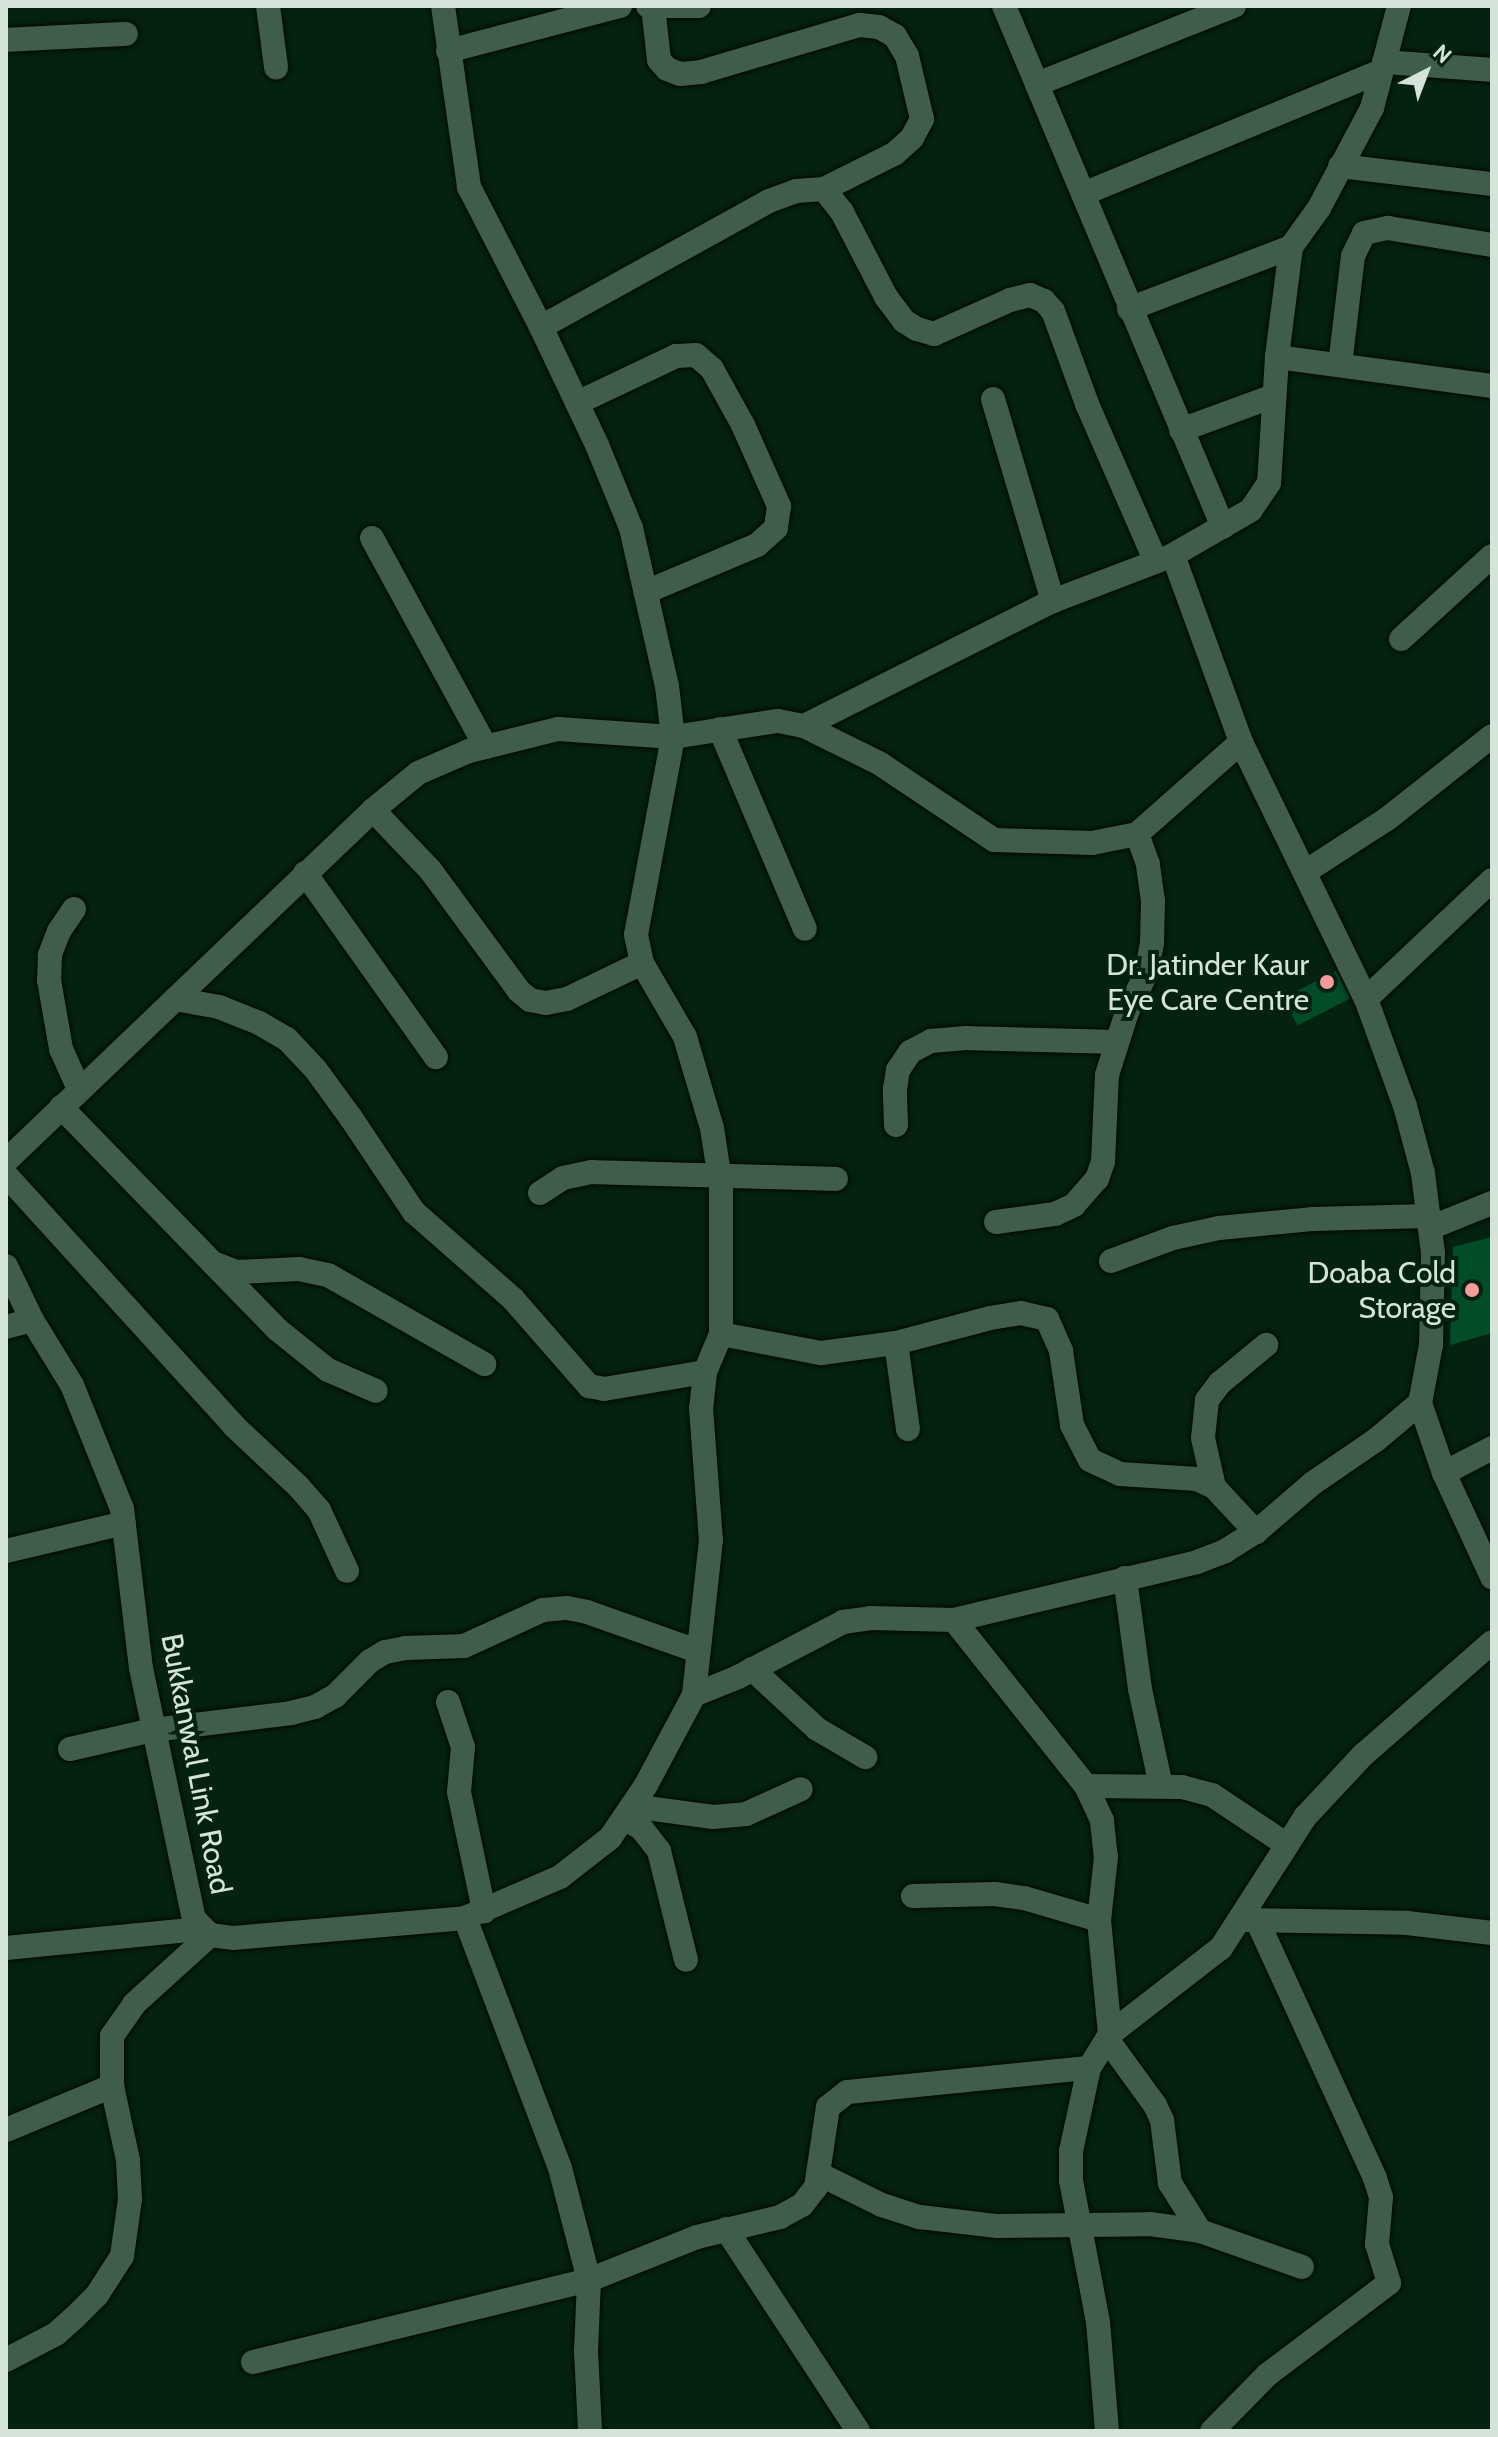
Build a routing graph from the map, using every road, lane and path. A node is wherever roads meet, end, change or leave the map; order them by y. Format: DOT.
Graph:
graph roads {
  1 [pos="268,6"];
  2 [pos="443,6"];
  3 [pos="620,6"];
  4 [pos="699,6"];
  5 [pos="1004,6"];
  6 [pos="1234,6"];
  7 [pos="1399,6"];
  8 [pos="650,7"];
  9 [pos="126,34"];
  10 [pos="6,40"];
  11 [pos="448,51"];
  12 [pos="1383,66"];
  13 [pos="276,67"];
  14 [pos="1492,70"];
  15 [pos="1037,84"];
  16 [pos="1340,166"];
  17 [pos="1492,184"];
  18 [pos="824,189"];
  19 [pos="1083,194"];
  20 [pos="1492,245"];
  21 [pos="1291,247"];
  22 [pos="1129,309"];
  23 [pos="541,327"];
  24 [pos="1277,357"];
  25 [pos="1340,365"];
  26 [pos="1492,386"];
  27 [pos="1274,396"];
  28 [pos="993,399"];
  29 [pos="577,403"];
  30 [pos="1181,430"];
  31 [pos="1223,527"];
  32 [pos="372,538"];
  33 [pos="1492,556"];
  34 [pos="1164,558"];
  35 [pos="646,592"];
  36 [pos="1053,601"];
  37 [pos="1401,639"];
  38 [pos="804,726"];
  39 [pos="720,729"];
  40 [pos="1492,736"];
  41 [pos="673,737"];
  42 [pos="1241,742"];
  43 [pos="486,747"];
  44 [pos="373,810"];
  45 [pos="1137,834"];
  46 [pos="1305,872"];
  47 [pos="305,873"];
  48 [pos="1492,880"];
  49 [pos="74,909"];
  50 [pos="805,929"];
  51 [pos="642,963"];
  52 [pos="175,999"];
  53 [pos="1366,999"];
  54 [pos="1115,1042"];
  55 [pos="436,1057"];
  56 [pos="79,1089"];
  57 [pos="61,1107"];
  58 [pos="896,1125"];
  59 [pos="6,1161"];
  60 [pos="6,1175"];
  61 [pos="719,1176"];
  62 [pos="836,1179"];
  63 [pos="540,1193"];
  64 [pos="1492,1203"];
  65 [pos="996,1222"];
  66 [pos="1429,1222"];
  67 [pos="1111,1261"];
  68 [pos="211,1262"];
  69 [pos="6,1266"];
  70 [pos="32,1320"];
  71 [pos="6,1327"];
  72 [pos="721,1334"];
  73 [pos="896,1343"];
  74 [pos="1266,1345"];
  75 [pos="484,1364"];
  76 [pos="705,1372"];
  77 [pos="376,1391"];
  78 [pos="1420,1403"];
  79 [pos="908,1429"];
  80 [pos="1492,1448"];
  81 [pos="1444,1473"];
  82 [pos="1214,1487"];
  83 [pos="124,1523"];
  84 [pos="1256,1532"];
  85 [pos="6,1551"];
  86 [pos="347,1571"];
  87 [pos="1492,1577"];
  88 [pos="1125,1578"];
  89 [pos="954,1620"];
  90 [pos="1492,1642"];
  91 [pos="697,1651"];
  92 [pos="752,1669"];
  93 [pos="694,1695"];
  94 [pos="448,1702"];
  95 [pos="153,1730"];
  96 [pos="70,1749"];
  97 [pos="865,1757"];
  98 [pos="1086,1786"];
  99 [pos="1161,1786"];
  100 [pos="801,1789"];
  101 [pos="628,1812"];
  102 [pos="1287,1845"];
  103 [pos="913,1896"];
  104 [pos="474,1914"];
  105 [pos="1099,1920"];
  106 [pos="1249,1920"];
  107 [pos="205,1932"];
  108 [pos="1492,1933"];
  109 [pos="6,1948"];
  110 [pos="686,1960"];
  111 [pos="1109,2036"];
  112 [pos="1089,2068"];
  113 [pos="112,2086"];
  114 [pos="6,2130"];
  115 [pos="819,2174"];
  116 [pos="1077,2226"];
  117 [pos="726,2229"];
  118 [pos="1200,2231"];
  119 [pos="1302,2267"];
  120 [pos="589,2280"];
  121 [pos="6,2360"];
  122 [pos="253,2362"];
  123 [pos="590,2431"];
  124 [pos="858,2431"];
  125 [pos="1107,2431"];
  126 [pos="1212,2431"];
  1 -- 13 [label="street"];
  2 -- 11 [label="street"];
  3 -- 11 [label="street"];
  4 -- 8 [label="street"];
  5 -- 15 [label="street"];
  6 -- 15 [label="street"];
  7 -- 12 [label="street"];
  8 -- 18 [label="street"];
  9 -- 10 [label="street"];
  11 -- 23 [label="street"];
  12 -- 14 [label="street"];
  12 -- 16 [label="street"];
  12 -- 19 [label="street"];
  15 -- 19 [label="street"];
  16 -- 17 [label="street"];
  16 -- 21 [label="street"];
  18 -- 23 [label="street"];
  18 -- 34 [label="street"];
  19 -- 22 [label="street"];
  20 -- 25 [label="street"];
  21 -- 22 [label="street"];
  21 -- 24 [label="street"];
  22 -- 30 [label="street"];
  23 -- 29 [label="street"];
  24 -- 25 [label="street"];
  24 -- 27 [label="street"];
  25 -- 26 [label="street"];
  27 -- 30 [label="street"];
  27 -- 31 [label="street"];
  28 -- 36 [label="street"];
  29 -- 35 [label="street"];
  29 -- 35 [label="street"];
  30 -- 31 [label="street"];
  31 -- 34 [label="street"];
  32 -- 43 [label="street"];
  33 -- 37 [label="street"];
  34 -- 36 [label="street"];
  34 -- 42 [label="street"];
  35 -- 41 [label="street"];
  36 -- 38 [label="street"];
  38 -- 39 [label="street"];
  38 -- 45 [label="street"];
  39 -- 41 [label="street"];
  39 -- 50 [label="street"];
  40 -- 46 [label="street"];
  41 -- 43 [label="street"];
  41 -- 51 [label="street"];
  42 -- 45 [label="street"];
  42 -- 46 [label="street"];
  43 -- 44 [label="street"];
  44 -- 47 [label="street"];
  44 -- 51 [label="street"];
  45 -- 54 [label="street"];
  46 -- 53 [label="street"];
  47 -- 52 [label="street"];
  47 -- 55 [label="street"];
  48 -- 53 [label="street"];
  49 -- 56 [label="street"];
  51 -- 61 [label="street"];
  52 -- 56 [label="street"];
  52 -- 76 [label="street"];
  53 -- 66 [label="street"];
  54 -- 58 [label="street"];
  54 -- 65 [label="street"];
  56 -- 57 [label="street"];
  57 -- 59 [label="street"];
  57 -- 68 [label="street"];
  60 -- 86 [label="street"];
  61 -- 62 [label="street"];
  61 -- 63 [label="street"];
  61 -- 72 [label="street"];
  64 -- 66 [label="street"];
  66 -- 67 [label="street"];
  66 -- 78 [label="street"];
  68 -- 75 [label="street"];
  68 -- 77 [label="street"];
  69 -- 70 [label="street, Bukkanwal Link Road"];
  70 -- 71 [label="street"];
  70 -- 83 [label="street, Bukkanwal Link Road"];
  72 -- 73 [label="street"];
  72 -- 76 [label="street"];
  73 -- 79 [label="street"];
  73 -- 82 [label="street"];
  74 -- 82 [label="street"];
  76 -- 91 [label="street"];
  78 -- 81 [label="street"];
  78 -- 84 [label="street"];
  80 -- 81 [label="street"];
  81 -- 87 [label="street"];
  82 -- 84 [label="street"];
  83 -- 85 [label="street"];
  83 -- 95 [label="street, Bukkanwal Link Road"];
  84 -- 88 [label="street"];
  88 -- 89 [label="street"];
  88 -- 99 [label="street"];
  89 -- 92 [label="street"];
  89 -- 98 [label="street"];
  90 -- 102 [label="street"];
  91 -- 93 [label="street"];
  91 -- 95 [label="street"];
  92 -- 93 [label="street"];
  92 -- 97 [label="street"];
  93 -- 101 [label="street, Bukkanwal Link Road"];
  94 -- 104 [label="street"];
  95 -- 96 [label="street"];
  95 -- 107 [label="street, Bukkanwal Link Road"];
  98 -- 99 [label="street"];
  98 -- 105 [label="street"];
  99 -- 102 [label="street"];
  100 -- 101 [label="street"];
  101 -- 104 [label="street, Bukkanwal Link Road"];
  101 -- 110 [label="street"];
  102 -- 106 [label="street"];
  103 -- 105 [label="street"];
  104 -- 107 [label="street, Bukkanwal Link Road"];
  104 -- 120 [label="street"];
  105 -- 111 [label="street"];
  106 -- 108 [label="street"];
  106 -- 111 [label="street"];
  106 -- 126 [label="street"];
  107 -- 109 [label="street"];
  107 -- 113 [label="street"];
  111 -- 112 [label="street"];
  111 -- 118 [label="street"];
  112 -- 115 [label="street"];
  112 -- 116 [label="street"];
  113 -- 114 [label="street"];
  113 -- 121 [label="street"];
  115 -- 116 [label="street"];
  115 -- 117 [label="street"];
  116 -- 118 [label="street"];
  116 -- 125 [label="street"];
  117 -- 120 [label="street"];
  117 -- 124 [label="street"];
  118 -- 119 [label="street"];
  120 -- 122 [label="street"];
  120 -- 123 [label="street"];
}
